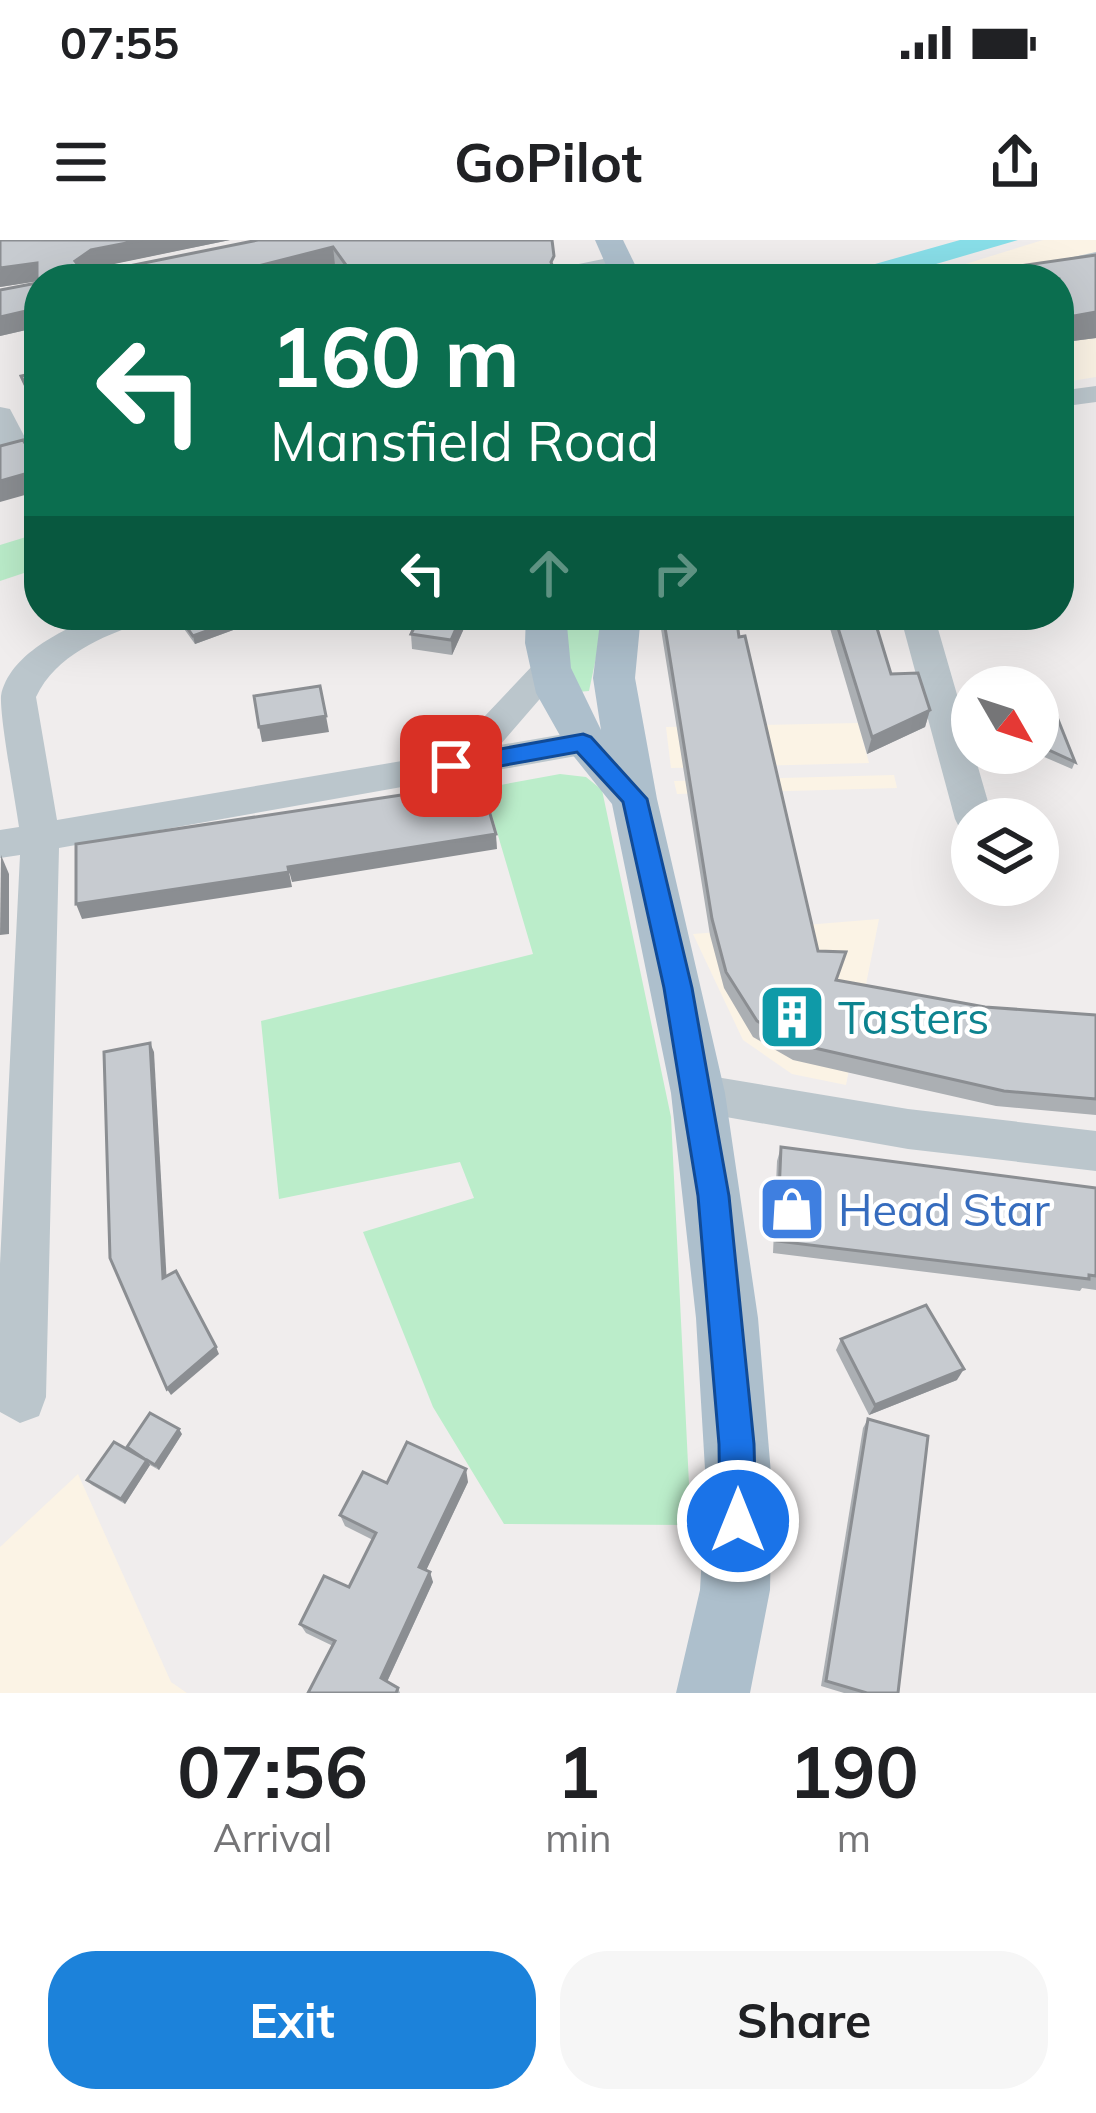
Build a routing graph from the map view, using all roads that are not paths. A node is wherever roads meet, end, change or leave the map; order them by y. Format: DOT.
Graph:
graph roads {
  1 [pos="0,415"];
  2 [pos="0,453"];
  3 [pos="123,630"];
  4 [pos="544,630"];
  5 [pos="619,630"];
  6 [pos="921,630"];
  7 [pos="547,671"];
  8 [pos="614,679"];
  9 [pos="583,742"];
  10 [pos="386,778"];
  11 [pos="968,798"];
  12 [pos="634,799"];
  13 [pos="20,840"];
  14 [pos="698,1093"];
  15 [pos="1096,1151"];
  16 [pos="20,1397"];
  17 [pos="713,1693"];
  1 -- 2 [label="street"];
  3 -- 13 [label="street"];
  4 -- 7 [label="main road"];
  5 -- 8 [label="main road"];
  6 -- 11 [label="street"];
  7 -- 9 [label="main road"];
  7 -- 10 [label="street"];
  8 -- 9 [label="main road"];
  8 -- 12 [label="main road"];
  9 -- 10 [label="street"];
  9 -- 12 [label="main road"];
  10 -- 13 [label="street"];
  12 -- 14 [label="main road"];
  13 -- 16 [label="street"];
  14 -- 15 [label="street"];
  14 -- 17 [label="main road"];
}
